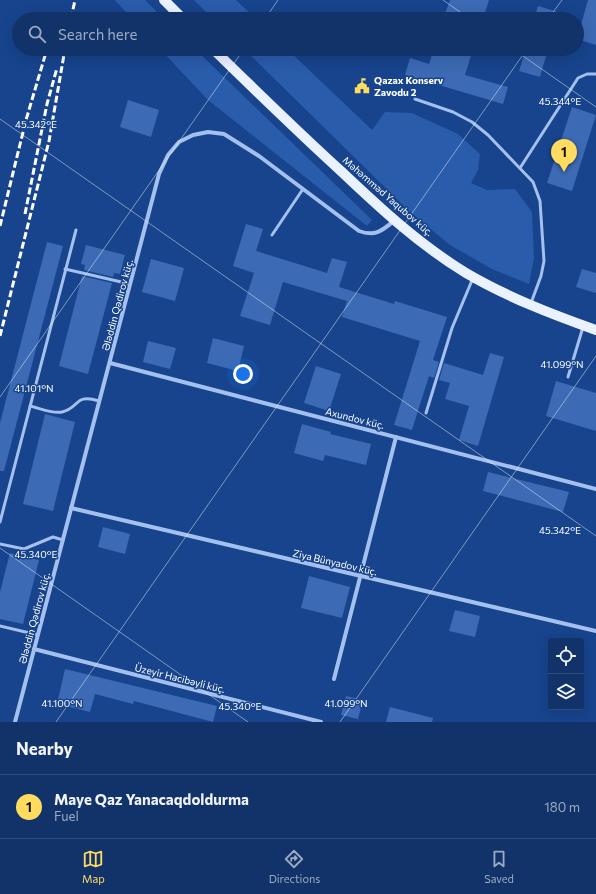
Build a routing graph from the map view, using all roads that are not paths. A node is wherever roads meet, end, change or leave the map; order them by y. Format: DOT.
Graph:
graph roads {
  1 [pos="164,0"];
  2 [pos="176,12"];
  3 [pos="220,56"];
  4 [pos="596,74"];
  5 [pos="415,99"];
  6 [pos="520,168"];
  7 [pos="303,189"];
  8 [pos="395,220"];
  9 [pos="76,230"];
  10 [pos="272,235"];
  11 [pos="65,269"];
  12 [pos="474,277"];
  13 [pos="130,284"];
  14 [pos="530,305"];
  15 [pos="584,326"];
  16 [pos="596,330"];
  17 [pos="110,363"];
  18 [pos="568,377"];
  19 [pos="99,401"];
  20 [pos="30,406"];
  21 [pos="426,413"];
  22 [pos="396,437"];
  23 [pos="596,489"];
  24 [pos="71,508"];
  25 [pos="0,522"];
  26 [pos="63,540"];
  27 [pos="0,544"];
  28 [pos="361,576"];
  29 [pos="0,626"];
  30 [pos="596,632"];
  31 [pos="38,636"];
  32 [pos="34,648"];
  33 [pos="334,679"];
  34 [pos="15,722"];
  35 [pos="321,722"];
  1 -- 2 [label="main road"];
  3 -- 8 [label="main road, Məhəmməd Yaqubov küç."];
  4 -- 6 [label="lane"];
  5 -- 6 [label="lane"];
  6 -- 14 [label="lane"];
  7 -- 8 [label="street, Ələddin Qədirov küç."];
  7 -- 10 [label="lane"];
  7 -- 13 [label="street, Ələddin Qədirov küç."];
  8 -- 12 [label="main road, Məhəmməd Yaqubov küç."];
  9 -- 11 [label="lane"];
  11 -- 13 [label="lane"];
  11 -- 20 [label="lane"];
  12 -- 14 [label="main road, Məhəmməd Yaqubov küç."];
  12 -- 21 [label="lane"];
  13 -- 17 [label="street, Ələddin Qədirov küç."];
  14 -- 15 [label="main road, Məhəmməd Yaqubov küç."];
  15 -- 16 [label="main road, Məhəmməd Yaqubov küç."];
  15 -- 18 [label="lane"];
  17 -- 19 [label="street, Ələddin Qədirov küç."];
  17 -- 22 [label="street, Axundov küç."];
  19 -- 20 [label="lane"];
  19 -- 24 [label="street, Ələddin Qədirov küç."];
  20 -- 25 [label="lane"];
  22 -- 23 [label="street, Axundov küç."];
  22 -- 28 [label="street"];
  24 -- 26 [label="street, Ələddin Qədirov küç."];
  24 -- 28 [label="street, Ziya Bünyadov küç."];
  26 -- 27 [label="lane"];
  26 -- 31 [label="street, Ələddin Qədirov küç."];
  28 -- 30 [label="street, Ziya Bünyadov küç."];
  28 -- 33 [label="street"];
  29 -- 31 [label="lane"];
  31 -- 32 [label="street, Ələddin Qədirov küç."];
  32 -- 34 [label="street, Ələddin Qədirov küç."];
  32 -- 35 [label="street, Üzeyir Hacibəyli küç."];
}
